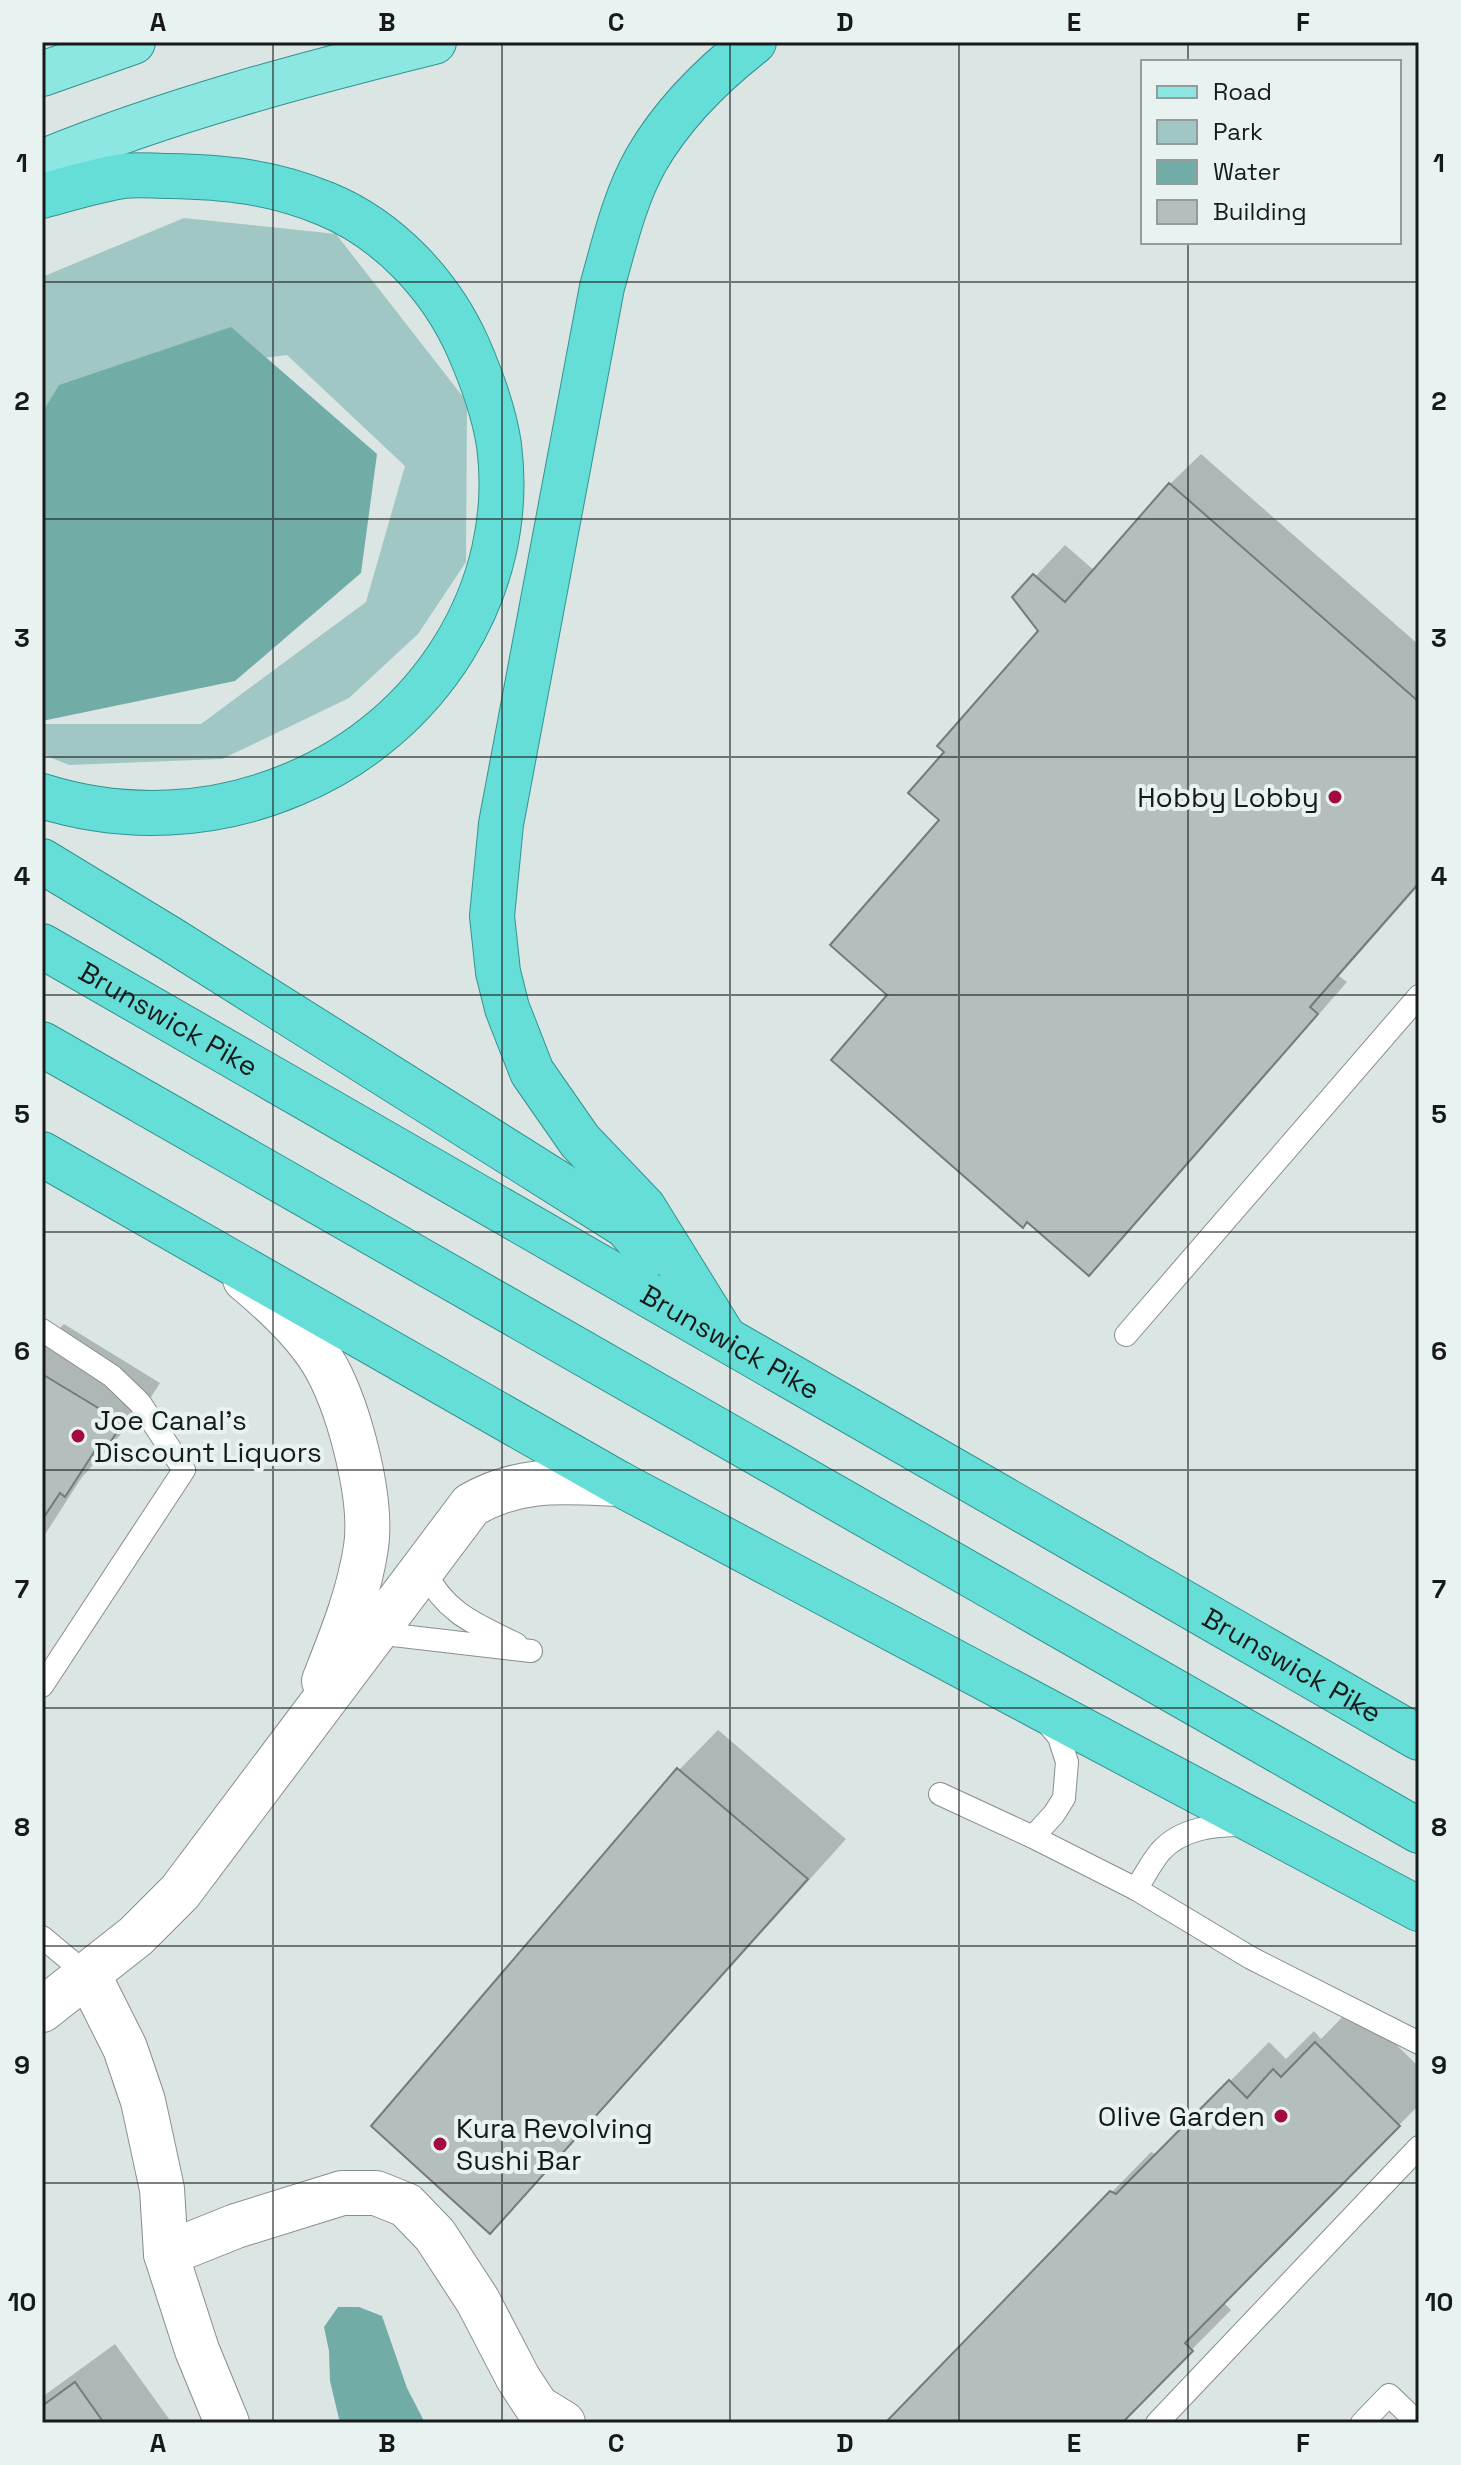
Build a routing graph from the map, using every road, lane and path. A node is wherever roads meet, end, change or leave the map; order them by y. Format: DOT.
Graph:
graph roads {
  1 [pos="133,42"];
  2 [pos="434,42"];
  3 [pos="754,42"];
  4 [pos="42,74"];
  5 [pos="42,162"];
  6 [pos="42,196"];
  7 [pos="42,796"];
  8 [pos="42,861"];
  9 [pos="42,946"];
  10 [pos="1419,996"];
  11 [pos="42,1044"];
  12 [pos="45,1157"];
  13 [pos="211,1250"];
  14 [pos="42,1330"];
  15 [pos="1126,1335"];
  16 [pos="725,1338"];
  17 [pos="620,1484"];
  18 [pos="424,1570"];
  19 [pos="376,1633"];
  20 [pos="42,1686"];
  21 [pos="1031,1702"];
  22 [pos="310,1717"];
  23 [pos="1413,1731"];
  24 [pos="940,1794"];
  25 [pos="1260,1824"];
  26 [pos="1419,1831"];
  27 [pos="1033,1837"];
  28 [pos="1136,1889"];
  29 [pos="1419,1909"];
  30 [pos="42,1937"];
  31 [pos="89,1976"];
  32 [pos="42,2010"];
  33 [pos="1419,2043"];
  34 [pos="1419,2147"];
  35 [pos="166,2254"];
  36 [pos="227,2423"];
  37 [pos="563,2423"];
  38 [pos="1157,2423"];
  39 [pos="1362,2423"];
  40 [pos="1418,2423"];
  1 -- 4 [label="main road"];
  2 -- 5 [label="main road"];
  3 -- 16 [label="highway"];
  6 -- 7 [label="highway"];
  8 -- 16 [label="highway"];
  9 -- 16 [label="highway, Brunswick Pike"];
  10 -- 15 [label="lane"];
  11 -- 26 [label="highway"];
  12 -- 13 [label="highway"];
  13 -- 17 [label="highway"];
  13 -- 22 [label="street"];
  14 -- 20 [label="lane"];
  16 -- 23 [label="highway, Brunswick Pike"];
  17 -- 18 [label="street"];
  17 -- 21 [label="highway"];
  18 -- 19 [label="street"];
  18 -- 19 [label="lane"];
  19 -- 22 [label="street"];
  21 -- 25 [label="highway"];
  21 -- 27 [label="lane"];
  22 -- 31 [label="street"];
  24 -- 27 [label="lane"];
  25 -- 28 [label="lane"];
  25 -- 29 [label="highway"];
  27 -- 28 [label="lane"];
  28 -- 33 [label="lane"];
  30 -- 31 [label="lane"];
  31 -- 32 [label="street"];
  31 -- 35 [label="street"];
  34 -- 38 [label="lane"];
  35 -- 36 [label="street"];
  35 -- 37 [label="street"];
  39 -- 40 [label="lane"];
}
